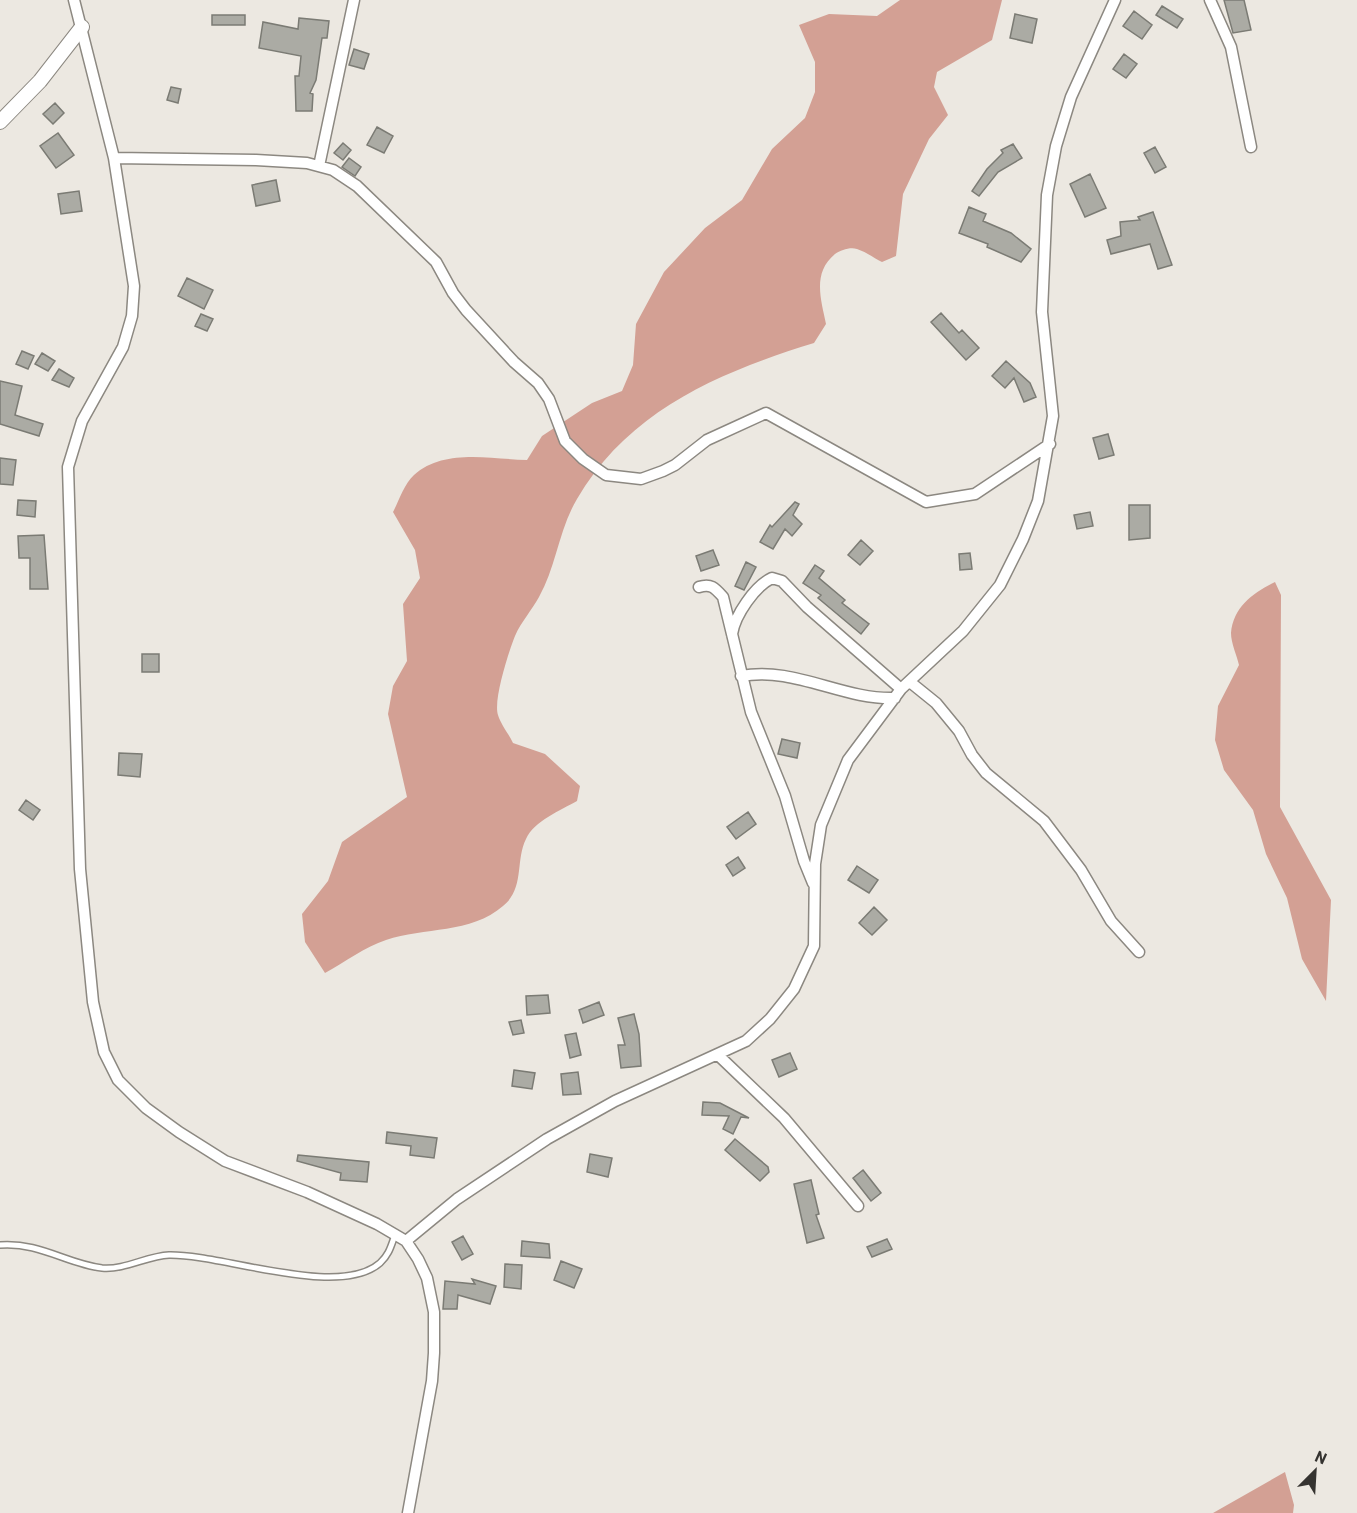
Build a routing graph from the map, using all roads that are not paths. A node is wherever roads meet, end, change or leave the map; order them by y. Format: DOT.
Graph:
graph roads {
  1 [pos="74,0"];
  2 [pos="354,0"];
  3 [pos="1116,0"];
  4 [pos="1210,0"];
  5 [pos="82,27"];
  6 [pos="0,122"];
  7 [pos="1251,147"];
  8 [pos="114,158"];
  9 [pos="319,166"];
  10 [pos="1050,444"];
  11 [pos="699,587"];
  12 [pos="732,637"];
  13 [pos="741,676"];
  14 [pos="902,689"];
  15 [pos="814,887"];
  16 [pos="1139,952"];
  17 [pos="718,1055"];
  18 [pos="858,1206"];
  19 [pos="396,1235"];
  20 [pos="406,1241"];
  21 [pos="0,1245"];
  22 [pos="408,1513"];
  1 -- 5 [label="street"];
  2 -- 9 [label="street"];
  3 -- 10 [label="street"];
  4 -- 7 [label="street"];
  5 -- 6 [label="street"];
  5 -- 8 [label="street"];
  8 -- 9 [label="street"];
  8 -- 19 [label="street"];
  9 -- 10 [label="street"];
  10 -- 14 [label="street"];
  11 -- 12 [label="street"];
  12 -- 13 [label="street"];
  12 -- 14 [label="street"];
  13 -- 14 [label="street"];
  13 -- 15 [label="street"];
  14 -- 15 [label="street"];
  14 -- 16 [label="street"];
  15 -- 17 [label="street"];
  17 -- 18 [label="street"];
  17 -- 20 [label="street"];
  19 -- 20 [label="street"];
  19 -- 21 [label="lane"];
  20 -- 22 [label="street"];
}
